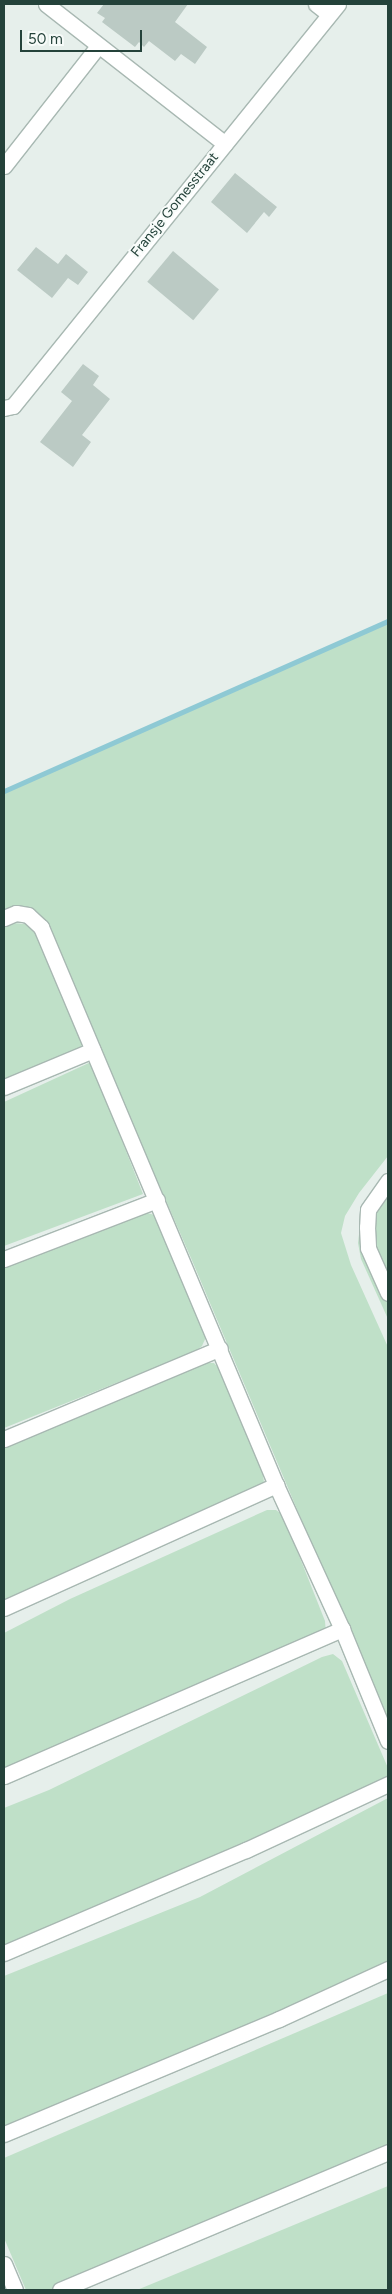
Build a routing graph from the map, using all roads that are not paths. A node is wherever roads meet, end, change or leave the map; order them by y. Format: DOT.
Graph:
graph roads {
  1 [pos="46,4"];
  2 [pos="316,4"];
  3 [pos="333,9"];
  4 [pos="98,46"];
  5 [pos="225,144"];
  6 [pos="4,166"];
  7 [pos="8,407"];
  8 [pos="4,918"];
  9 [pos="93,1050"];
  10 [pos="4,1087"];
  11 [pos="388,1181"];
  12 [pos="157,1200"];
  13 [pos="4,1259"];
  14 [pos="388,1293"];
  15 [pos="220,1348"];
  16 [pos="4,1439"];
  17 [pos="276,1485"];
  18 [pos="4,1608"];
  19 [pos="342,1629"];
  20 [pos="388,1741"];
  21 [pos="4,1776"];
  22 [pos="388,1784"];
  23 [pos="4,1953"];
  24 [pos="388,1969"];
  25 [pos="4,2134"];
  26 [pos="388,2152"];
  27 [pos="4,2264"];
  28 [pos="15,2290"];
  29 [pos="60,2290"];
  1 -- 4 [label="street"];
  2 -- 3 [label="street"];
  3 -- 5 [label="street, Fransje Gomesstraat"];
  4 -- 5 [label="street"];
  4 -- 6 [label="street"];
  5 -- 7 [label="street, Fransje Gomesstraat"];
  8 -- 9 [label="street"];
  9 -- 10 [label="street"];
  9 -- 12 [label="street"];
  11 -- 14 [label="street"];
  12 -- 13 [label="street"];
  12 -- 15 [label="street"];
  15 -- 16 [label="street"];
  15 -- 17 [label="street"];
  17 -- 18 [label="street"];
  17 -- 19 [label="street"];
  19 -- 20 [label="street"];
  19 -- 21 [label="street"];
  22 -- 23 [label="street"];
  24 -- 25 [label="street"];
  26 -- 29 [label="street"];
  27 -- 28 [label="street"];
}
